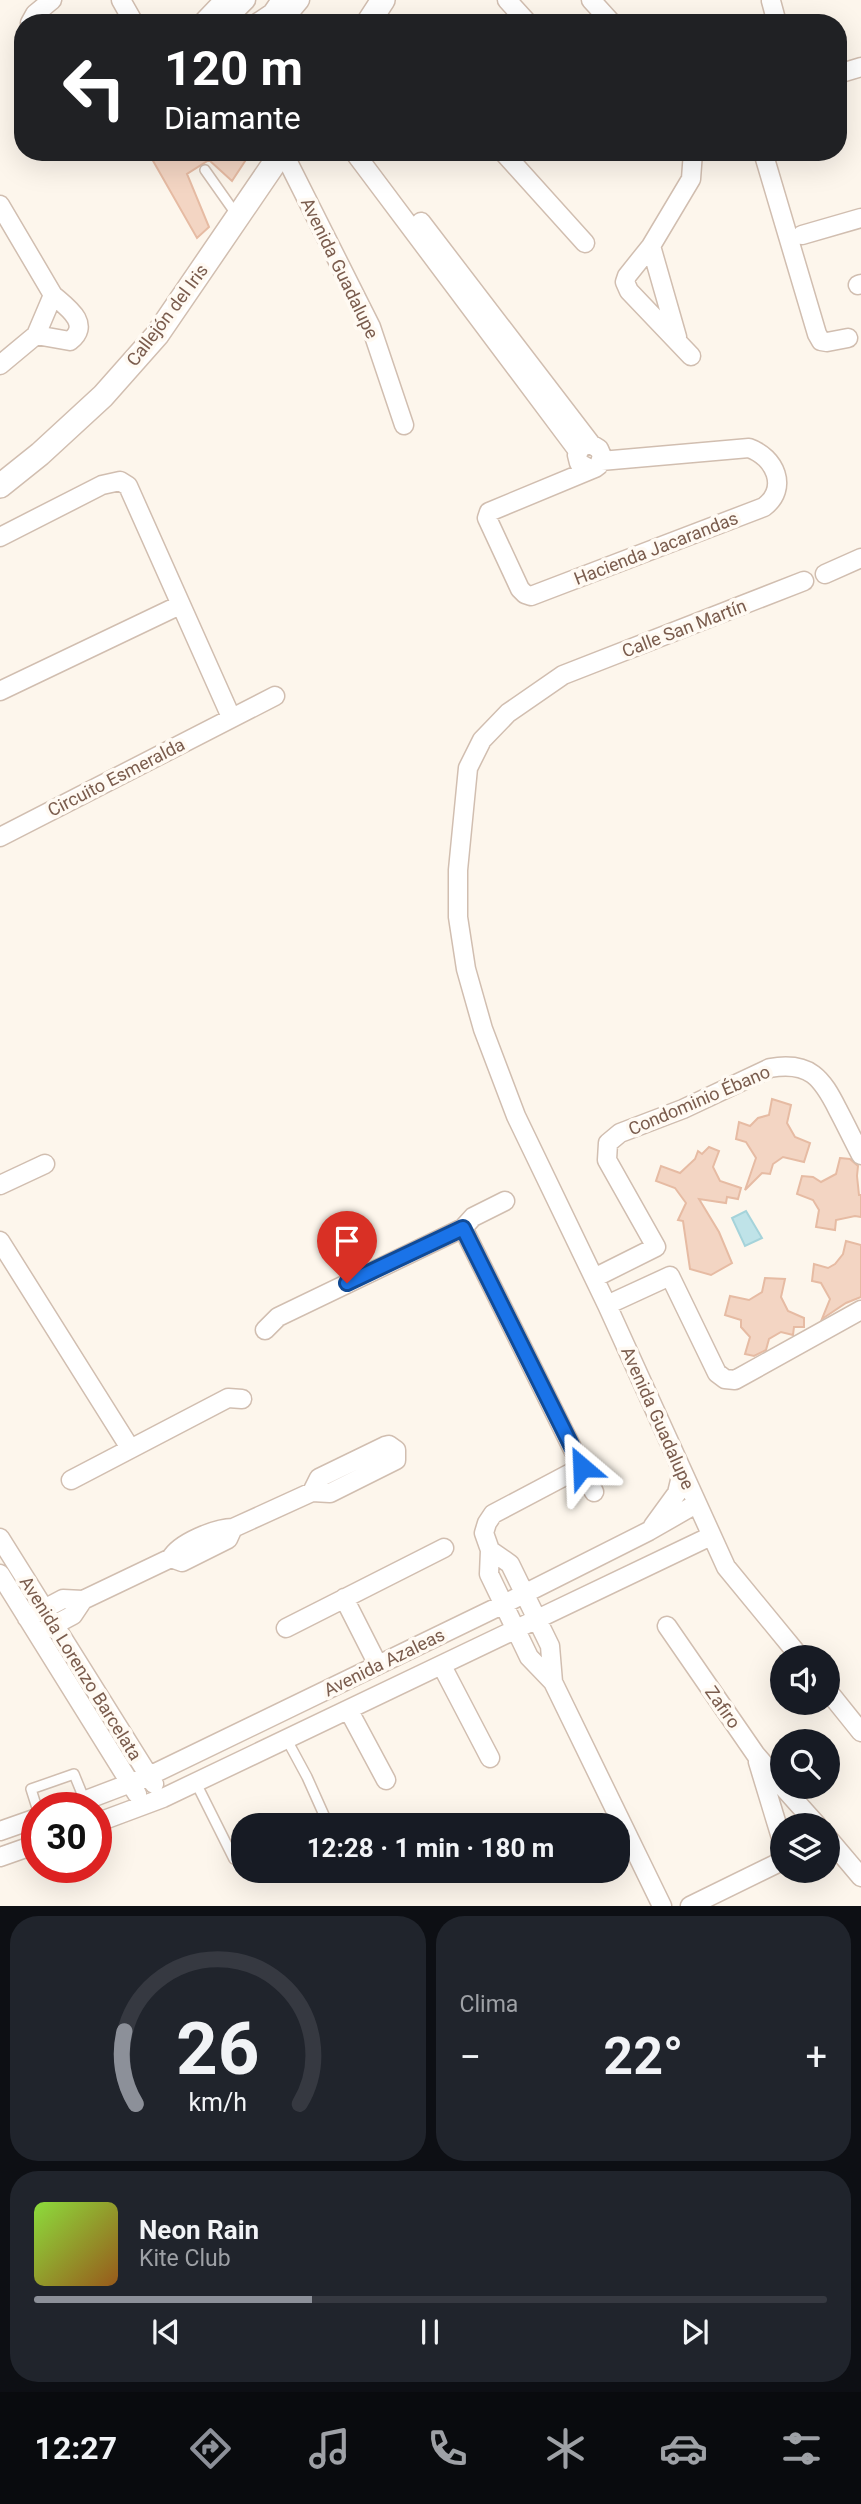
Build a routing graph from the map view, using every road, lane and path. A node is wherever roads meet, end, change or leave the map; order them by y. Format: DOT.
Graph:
graph roads {
  1 [pos="51,0"];
  2 [pos="224,0"];
  3 [pos="247,0"];
  4 [pos="281,0"];
  5 [pos="300,0"];
  6 [pos="507,0"];
  7 [pos="591,0"];
  8 [pos="35,14"];
  9 [pos="211,14"];
  10 [pos="232,14"];
  11 [pos="270,14"];
  12 [pos="289,14"];
  13 [pos="519,14"];
  14 [pos="604,14"];
  15 [pos="276,161"];
  16 [pos="287,161"];
  17 [pos="361,161"];
  18 [pos="374,161"];
  19 [pos="511,161"];
  20 [pos="692,161"];
  21 [pos="766,161"];
  22 [pos="205,170"];
  23 [pos="0,205"];
  24 [pos="238,217"];
  25 [pos="861,218"];
  26 [pos="802,235"];
  27 [pos="585,243"];
  28 [pos="651,246"];
  29 [pos="53,295"];
  30 [pos="36,335"];
  31 [pos="848,338"];
  32 [pos="677,339"];
  33 [pos="507,345"];
  34 [pos="691,356"];
  35 [pos="0,365"];
  36 [pos="404,425"];
  37 [pos="595,465"];
  38 [pos="0,486"];
  39 [pos="0,537"];
  40 [pos="861,558"];
  41 [pos="825,574"];
  42 [pos="804,581"];
  43 [pos="180,605"];
  44 [pos="0,691"];
  45 [pos="275,696"];
  46 [pos="231,717"];
  47 [pos="0,837"];
  48 [pos="861,1155"];
  49 [pos="541,1163"];
  50 [pos="45,1164"];
  51 [pos="0,1185"];
  52 [pos="505,1201"];
  53 [pos="463,1228"];
  54 [pos="0,1241"];
  55 [pos="594,1278"];
  56 [pos="607,1306"];
  57 [pos="861,1310"];
  58 [pos="265,1330"];
  59 [pos="242,1399"];
  60 [pos="130,1448"];
  61 [pos="582,1467"];
  62 [pos="682,1472"];
  63 [pos="71,1479"];
  64 [pos="312,1492"];
  65 [pos="594,1492"];
  66 [pos="696,1504"];
  67 [pos="649,1531"];
  68 [pos="711,1536"];
  69 [pos="0,1538"];
  70 [pos="619,1546"];
  71 [pos="444,1548"];
  72 [pos="490,1550"];
  73 [pos="682,1552"];
  74 [pos="6,1562"];
  75 [pos="726,1567"];
  76 [pos="0,1574"];
  77 [pos="633,1575"];
  78 [pos="524,1594"];
  79 [pos="344,1598"];
  80 [pos="504,1604"];
  81 [pos="49,1617"];
  82 [pos="27,1619"];
  83 [pos="538,1621"];
  84 [pos="667,1626"];
  85 [pos="286,1628"];
  86 [pos="517,1631"];
  87 [pos="37,1634"];
  88 [pos="790,1645"];
  89 [pos="415,1647"];
  90 [pos="379,1665"];
  91 [pos="435,1670"];
  92 [pos="554,1682"];
  93 [pos="840,1706"];
  94 [pos="349,1710"];
  95 [pos="861,1732"];
  96 [pos="287,1740"];
  97 [pos="756,1755"];
  98 [pos="490,1758"];
  99 [pos="770,1771"];
  100 [pos="149,1776"];
  101 [pos="386,1780"];
  102 [pos="196,1783"];
  103 [pos="131,1784"];
  104 [pos="32,1792"];
  105 [pos="82,1792"];
  106 [pos="109,1792"];
  107 [pos="163,1798"];
  108 [pos="794,1799"];
  109 [pos="144,1805"];
  110 [pos="323,1813"];
  111 [pos="774,1813"];
  112 [pos="807,1813"];
  113 [pos="112,1817"];
  114 [pos="21,1824"];
  115 [pos="3,1830"];
  116 [pos="231,1853"];
  117 [pos="840,1853"];
  118 [pos="7,1855"];
  119 [pos="770,1867"];
  120 [pos="861,1877"];
  121 [pos="663,1906"];
  122 [pos="690,1906"];
  1 -- 8 [label="street"];
  2 -- 9 [label="street"];
  3 -- 10 [label="street"];
  4 -- 11 [label="street"];
  5 -- 12 [label="street"];
  6 -- 13 [label="street"];
  7 -- 14 [label="street"];
  15 -- 24 [label="street, Callejón del Iris"];
  16 -- 36 [label="street, Avenida Guadalupe"];
  17 -- 33 [label="street"];
  18 -- 33 [label="street"];
  19 -- 27 [label="street"];
  20 -- 28 [label="street"];
  21 -- 31 [label="street"];
  22 -- 24 [label="lane"];
  23 -- 29 [label="street"];
  24 -- 38 [label="street, Callejón del Iris"];
  25 -- 26 [label="street"];
  28 -- 32 [label="street"];
  28 -- 32 [label="street"];
  29 -- 30 [label="street"];
  29 -- 30 [label="street"];
  30 -- 35 [label="street"];
  32 -- 34 [label="street"];
  33 -- 37 [label="street"];
  37 -- 37 [label="street, Hacienda Jacarandas"];
  39 -- 43 [label="street"];
  40 -- 41 [label="street"];
  42 -- 49 [label="street, Calle San Martín"];
  43 -- 44 [label="street"];
  43 -- 46 [label="street"];
  45 -- 46 [label="street, Circuito Esmeralda"];
  46 -- 47 [label="street, Circuito Esmeralda"];
  48 -- 55 [label="street, Condominio Ébano"];
  49 -- 55 [label="street, Avenida Guadalupe"];
  50 -- 51 [label="street"];
  52 -- 53 [label="street"];
  53 -- 58 [label="street"];
  53 -- 61 [label="street"];
  54 -- 60 [label="street"];
  55 -- 56 [label="street, Avenida Guadalupe"];
  56 -- 57 [label="street"];
  56 -- 62 [label="street, Avenida Guadalupe"];
  59 -- 60 [label="street"];
  60 -- 63 [label="street"];
  61 -- 65 [label="street"];
  61 -- 72 [label="street"];
  62 -- 66 [label="street, Avenida Guadalupe"];
  62 -- 67 [label="street"];
  64 -- 81 [label="street"];
  66 -- 67 [label="street, Avenida Azaleas"];
  66 -- 68 [label="street, Avenida Guadalupe"];
  67 -- 70 [label="street, Avenida Azaleas"];
  68 -- 73 [label="street, Avenida Azaleas"];
  68 -- 75 [label="street, Avenida Guadalupe"];
  69 -- 74 [label="street, Avenida Lorenzo Barcelata"];
  70 -- 77 [label="street"];
  70 -- 78 [label="street, Avenida Azaleas"];
  71 -- 79 [label="street"];
  72 -- 78 [label="street"];
  72 -- 80 [label="street"];
  73 -- 75 [label="street"];
  73 -- 77 [label="street, Avenida Azaleas"];
  74 -- 81 [label="street, Avenida Lorenzo Barcelata"];
  75 -- 88 [label="street, Avenida Guadalupe"];
  76 -- 82 [label="street, Avenida Lorenzo Barcelata"];
  77 -- 83 [label="street, Avenida Azaleas"];
  78 -- 80 [label="street, Avenida Azaleas"];
  78 -- 83 [label="street"];
  79 -- 85 [label="street"];
  79 -- 90 [label="street"];
  80 -- 86 [label="street"];
  80 -- 89 [label="street, Avenida Azaleas"];
  81 -- 82 [label="street"];
  81 -- 87 [label="street"];
  81 -- 100 [label="street, Avenida Lorenzo Barcelata"];
  82 -- 87 [label="street, Avenida Lorenzo Barcelata"];
  83 -- 86 [label="street, Avenida Azaleas"];
  83 -- 92 [label="street"];
  84 -- 97 [label="street, Zafiro"];
  86 -- 91 [label="street, Avenida Azaleas"];
  86 -- 92 [label="street"];
  87 -- 103 [label="street, Avenida Lorenzo Barcelata"];
  89 -- 90 [label="street, Avenida Azaleas"];
  89 -- 91 [label="street"];
  90 -- 100 [label="street, Avenida Azaleas"];
  91 -- 94 [label="street, Avenida Azaleas"];
  91 -- 98 [label="street"];
  92 -- 121 [label="street"];
  93 -- 95 [label="street"];
  94 -- 96 [label="street, Avenida Azaleas"];
  94 -- 101 [label="street"];
  96 -- 102 [label="street, Avenida Azaleas"];
  96 -- 110 [label="lane"];
  97 -- 99 [label="street, Zafiro"];
  97 -- 111 [label="street"];
  100 -- 103 [label="street, Avenida Azaleas"];
  100 -- 107 [label="street, Avenida Lorenzo Barcelata"];
  102 -- 107 [label="street, Avenida Azaleas"];
  102 -- 116 [label="lane"];
  103 -- 106 [label="street, Avenida Azaleas"];
  103 -- 109 [label="street, Avenida Lorenzo Barcelata"];
  104 -- 105 [label="lane"];
  107 -- 109 [label="street, Avenida Azaleas"];
  108 -- 112 [label="street, Zafiro"];
  109 -- 113 [label="street, Avenida Azaleas"];
  114 -- 115 [label="street"];
  115 -- 118 [label="street"];
  117 -- 120 [label="street"];
  119 -- 122 [label="street"];
}
